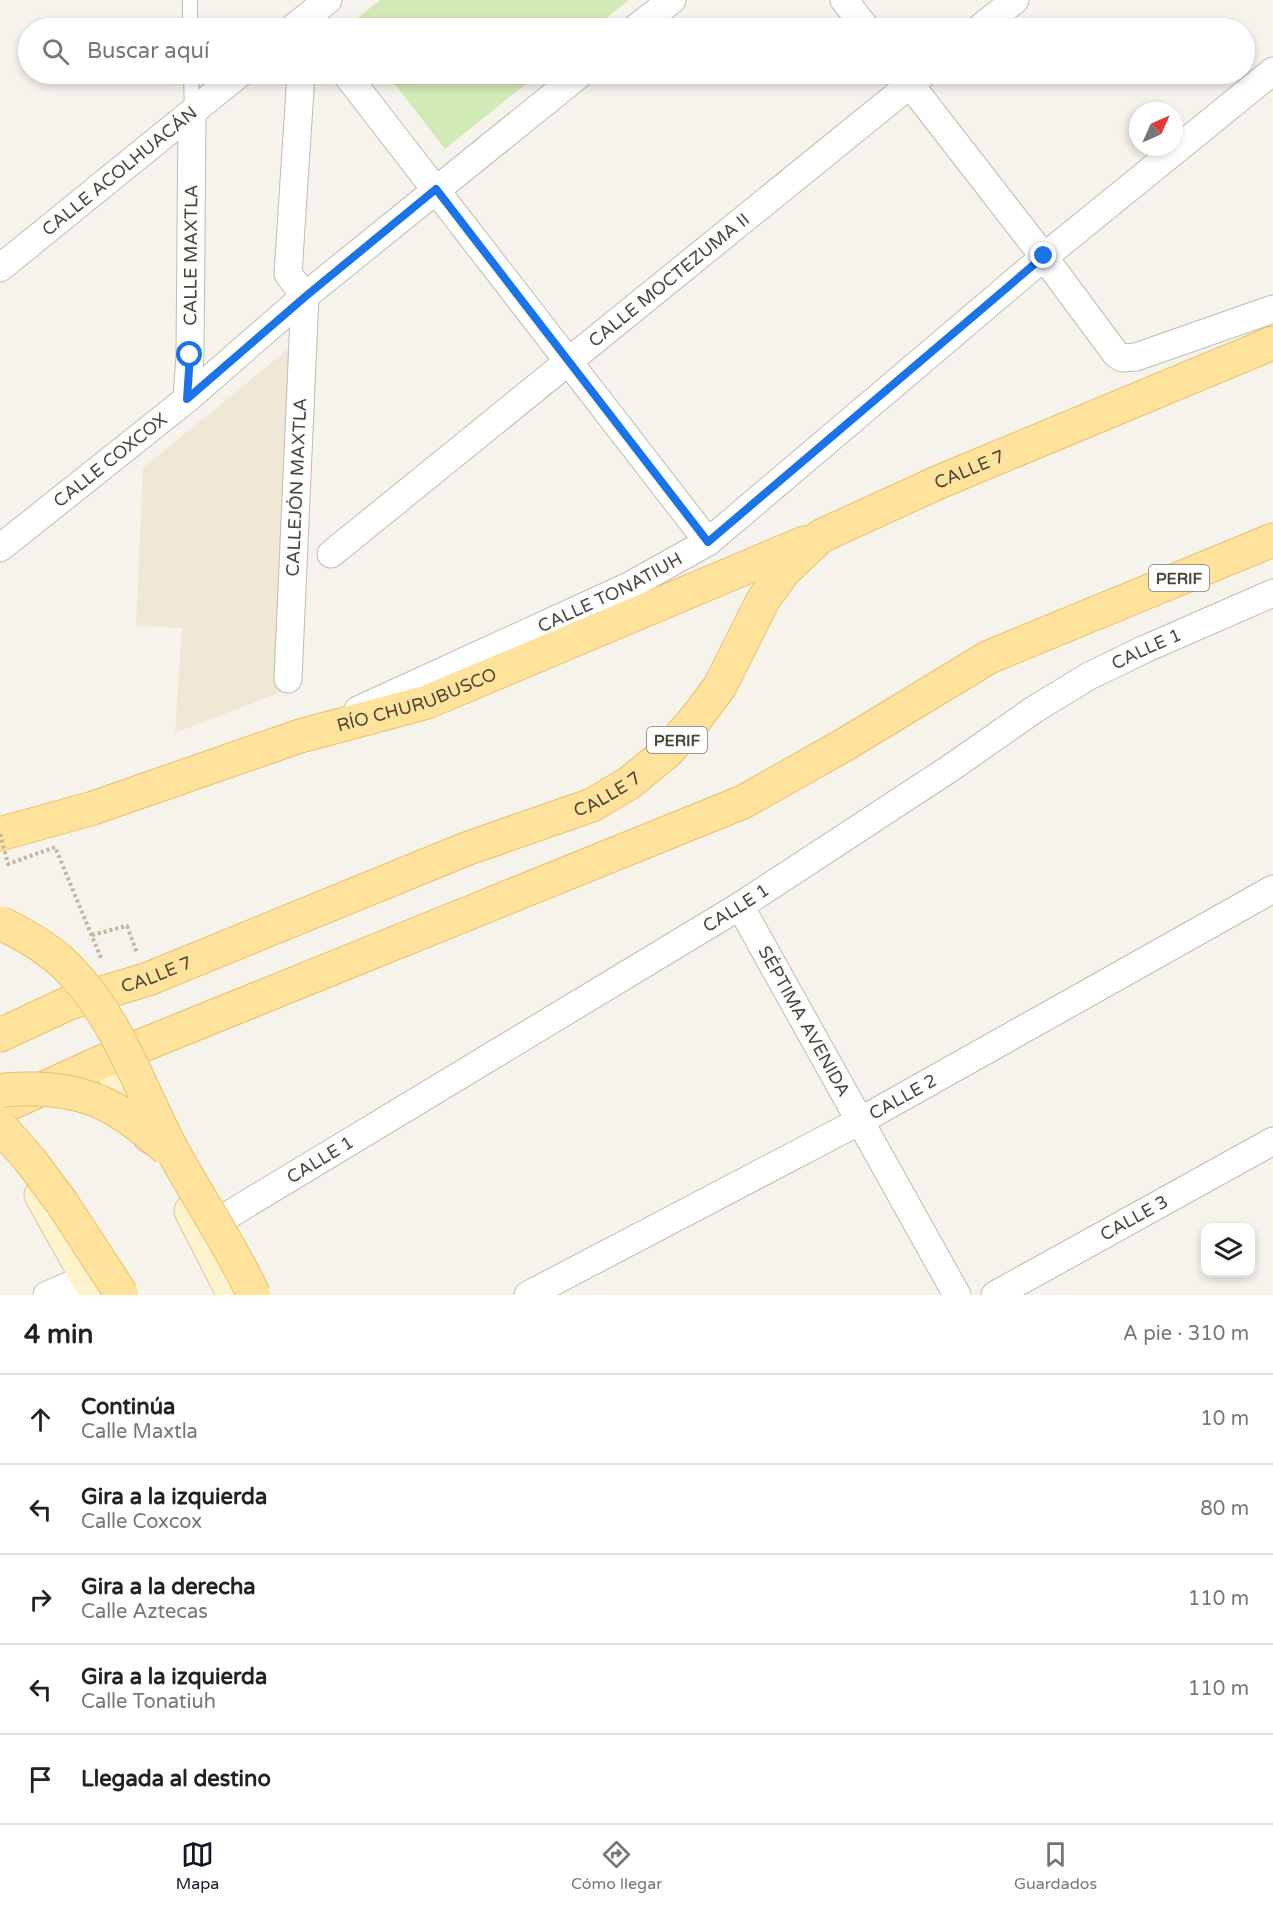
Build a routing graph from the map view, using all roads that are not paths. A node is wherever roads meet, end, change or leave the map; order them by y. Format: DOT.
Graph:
graph roads {
  1 [pos="190,0"];
  2 [pos="328,0"];
  3 [pos="672,0"];
  4 [pos="844,0"];
  5 [pos="1015,0"];
  6 [pos="190,18"];
  7 [pos="307,18"];
  8 [pos="649,18"];
  9 [pos="858,18"];
  10 [pos="992,18"];
  11 [pos="1273,70"];
  12 [pos="191,84"];
  13 [pos="227,84"];
  14 [pos="300,84"];
  15 [pos="354,84"];
  16 [pos="567,84"];
  17 [pos="904,84"];
  18 [pos="917,84"];
  19 [pos="192,113"];
  20 [pos="436,189"];
  21 [pos="1044,256"];
  22 [pos="0,268"];
  23 [pos="306,296"];
  24 [pos="1273,309"];
  25 [pos="1273,343"];
  26 [pos="569,360"];
  27 [pos="187,399"];
  28 [pos="821,536"];
  29 [pos="1273,540"];
  30 [pos="708,542"];
  31 [pos="0,548"];
  32 [pos="332,554"];
  33 [pos="1273,593"];
  34 [pos="288,679"];
  35 [pos="300,736"];
  36 [pos="0,834"];
  37 [pos="1273,889"];
  38 [pos="740,906"];
  39 [pos="0,923"];
  40 [pos="0,1035"];
  41 [pos="106,1060"];
  42 [pos="0,1091"];
  43 [pos="0,1108"];
  44 [pos="860,1121"];
  45 [pos="0,1124"];
  46 [pos="1273,1141"];
  47 [pos="175,1156"];
  48 [pos="202,1231"];
  49 [pos="92,1287"];
  50 [pos="47,1295"];
  51 [pos="122,1295"];
  52 [pos="234,1295"];
  53 [pos="254,1295"];
  54 [pos="528,1295"];
  55 [pos="957,1295"];
  56 [pos="995,1295"];
  1 -- 6 [label="lane"];
  2 -- 7 [label="street"];
  3 -- 8 [label="street"];
  4 -- 9 [label="street"];
  5 -- 10 [label="street"];
  11 -- 21 [label="street, CALLE TONATIUH"];
  12 -- 19 [label="lane"];
  13 -- 19 [label="street, CALLE ACOLHUACÁN"];
  14 -- 23 [label="street"];
  15 -- 20 [label="street"];
  16 -- 20 [label="street, CALLE COXCOX"];
  17 -- 26 [label="street, CALLE MOCTEZUMA II"];
  18 -- 21 [label="street"];
  19 -- 22 [label="street, CALLE ACOLHUACÁN"];
  19 -- 27 [label="street, CALLE MAXTLA"];
  20 -- 23 [label="street, CALLE COXCOX"];
  20 -- 26 [label="street"];
  21 -- 24 [label="street"];
  21 -- 30 [label="street, CALLE TONATIUH"];
  23 -- 27 [label="street, CALLE COXCOX"];
  23 -- 34 [label="street, CALLEJÓN MAXTLA"];
  25 -- 28 [label="main road, CALLE 7 / PERIF"];
  26 -- 30 [label="street"];
  26 -- 32 [label="street, CALLE MOCTEZUMA II"];
  27 -- 31 [label="street, CALLE COXCOX"];
  28 -- 35 [label="main road, RÍO CHURUBUSCO"];
  28 -- 40 [label="main road, CALLE 7 / PERIF"];
  29 -- 41 [label="main road, PERIF"];
  30 -- 35 [label="street, CALLE TONATIUH"];
  33 -- 38 [label="street, CALLE 1"];
  35 -- 36 [label="main road, RÍO CHURUBUSCO"];
  37 -- 44 [label="street, CALLE 2"];
  38 -- 44 [label="street, SÉPTIMA AVENIDA"];
  38 -- 48 [label="street, CALLE 1"];
  39 -- 47 [label="main road, bridge"];
  41 -- 43 [label="main road, PERIF"];
  41 -- 48 [label="main road"];
  42 -- 47 [label="main road, bridge"];
  44 -- 54 [label="street, CALLE 2"];
  44 -- 55 [label="street, SÉPTIMA AVENIDA"];
  45 -- 49 [label="main road"];
  45 -- 51 [label="main road, bridge"];
  46 -- 56 [label="street, CALLE 3"];
  47 -- 53 [label="main road, bridge"];
  48 -- 52 [label="main road"];
  49 -- 50 [label="street"];
}
